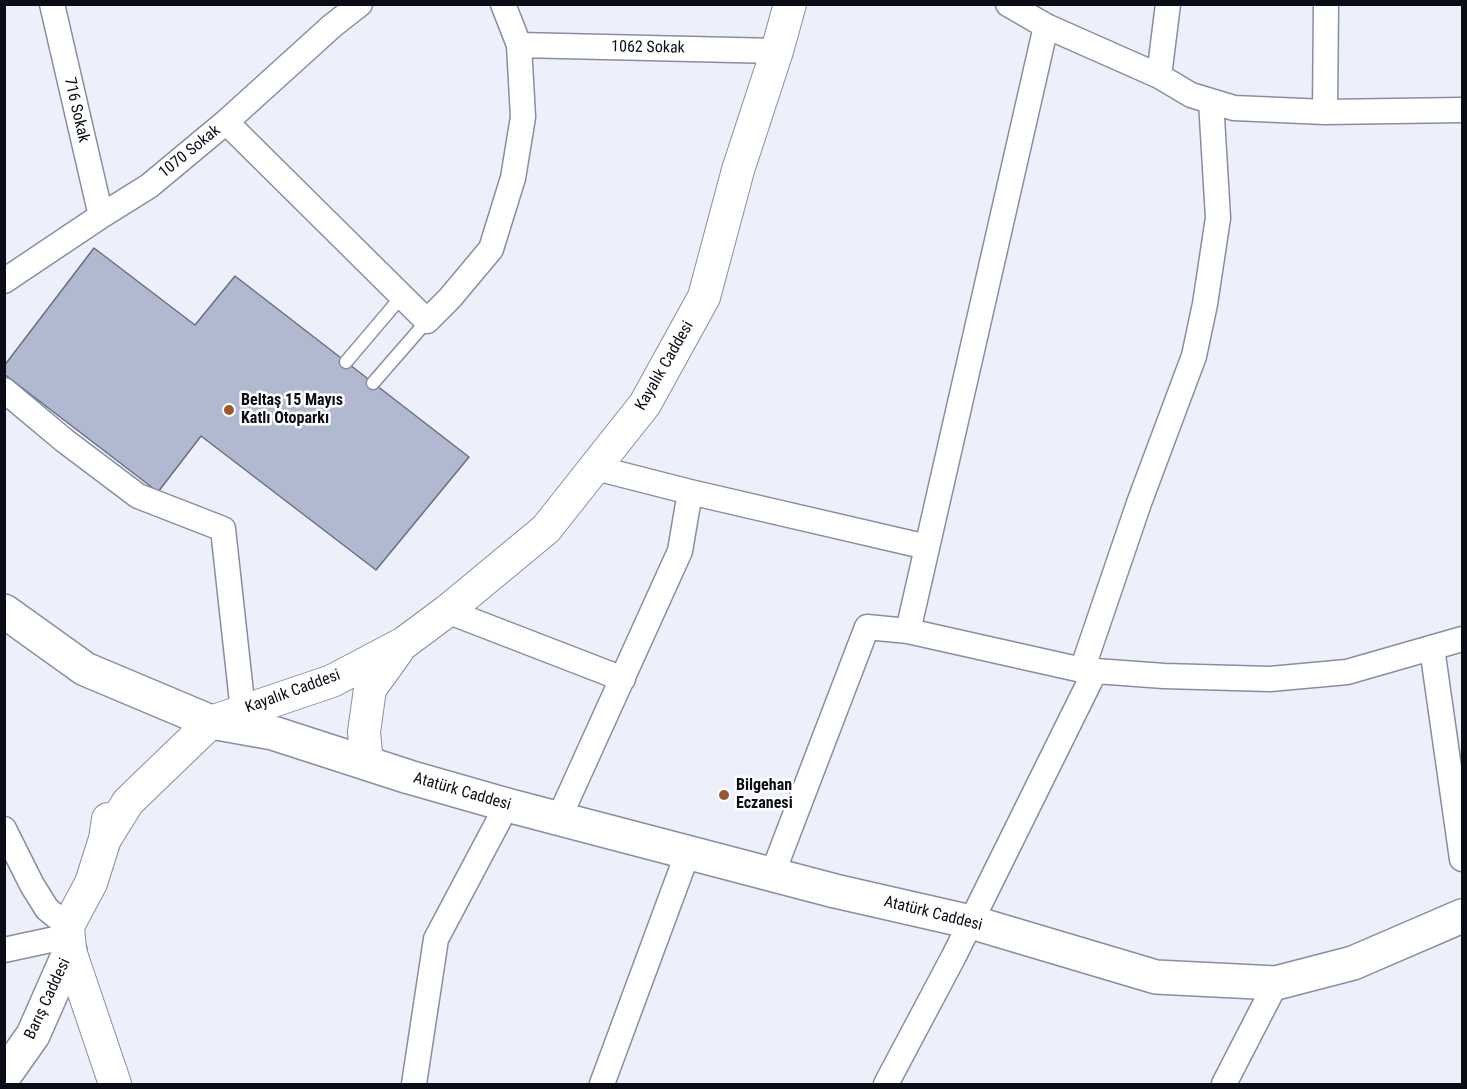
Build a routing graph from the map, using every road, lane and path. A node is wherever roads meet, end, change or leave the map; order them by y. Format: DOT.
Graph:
graph roads {
  1 [pos="52,4"];
  2 [pos="360,4"];
  3 [pos="503,4"];
  4 [pos="790,4"];
  5 [pos="1008,4"];
  6 [pos="1168,4"];
  7 [pos="1326,4"];
  8 [pos="329,15"];
  9 [pos="1046,26"];
  10 [pos="519,45"];
  11 [pos="777,51"];
  12 [pos="1159,76"];
  13 [pos="1211,101"];
  14 [pos="1462,110"];
  15 [pos="1325,112"];
  16 [pos="226,122"];
  17 [pos="100,216"];
  18 [pos="4,280"];
  19 [pos="402,296"];
  20 [pos="427,321"];
  21 [pos="346,362"];
  22 [pos="373,383"];
  23 [pos="4,390"];
  24 [pos="596,468"];
  25 [pos="690,492"];
  26 [pos="927,547"];
  27 [pos="4,611"];
  28 [pos="447,611"];
  29 [pos="908,631"];
  30 [pos="1462,639"];
  31 [pos="404,643"];
  32 [pos="1432,648"];
  33 [pos="1089,670"];
  34 [pos="623,679"];
  35 [pos="243,711"];
  36 [pos="211,722"];
  37 [pos="273,733"];
  38 [pos="367,763"];
  39 [pos="400,774"];
  40 [pos="507,805"];
  41 [pos="559,818"];
  42 [pos="4,829"];
  43 [pos="688,852"];
  44 [pos="1462,859"];
  45 [pos="772,874"];
  46 [pos="1462,916"];
  47 [pos="971,922"];
  48 [pos="69,938"];
  49 [pos="4,950"];
  50 [pos="1276,983"];
  51 [pos="4,1076"];
  52 [pos="115,1084"];
  53 [pos="414,1084"];
  54 [pos="602,1084"];
  55 [pos="886,1084"];
  56 [pos="1224,1084"];
  1 -- 17 [label="street, 716 Sokak"];
  2 -- 8 [label="street, 1070 Sokak"];
  3 -- 10 [label="street"];
  4 -- 11 [label="street, Kayalık Caddesi"];
  5 -- 9 [label="street"];
  6 -- 12 [label="street"];
  7 -- 15 [label="street"];
  8 -- 16 [label="street, 1070 Sokak"];
  9 -- 12 [label="street"];
  9 -- 26 [label="street"];
  10 -- 11 [label="street, 1062 Sokak"];
  10 -- 20 [label="street"];
  11 -- 24 [label="street, Kayalık Caddesi"];
  12 -- 13 [label="street"];
  13 -- 15 [label="street"];
  13 -- 33 [label="street"];
  14 -- 15 [label="street"];
  16 -- 17 [label="street, 1070 Sokak"];
  16 -- 19 [label="street"];
  17 -- 18 [label="street, 1070 Sokak"];
  19 -- 20 [label="street"];
  19 -- 21 [label="lane"];
  20 -- 22 [label="lane"];
  23 -- 35 [label="street"];
  24 -- 25 [label="street"];
  24 -- 28 [label="street, Kayalık Caddesi"];
  25 -- 26 [label="street"];
  25 -- 34 [label="street"];
  26 -- 29 [label="street"];
  27 -- 36 [label="main road, Atatürk Caddesi"];
  28 -- 31 [label="street, Kayalık Caddesi"];
  28 -- 34 [label="street"];
  29 -- 33 [label="street"];
  29 -- 45 [label="street"];
  30 -- 32 [label="street"];
  31 -- 35 [label="street, Kayalık Caddesi"];
  31 -- 38 [label="street, Kayalık Caddesi"];
  32 -- 33 [label="street"];
  32 -- 44 [label="street"];
  33 -- 47 [label="street"];
  34 -- 41 [label="street"];
  35 -- 36 [label="street, Kayalık Caddesi"];
  36 -- 37 [label="main road, Atatürk Caddesi"];
  36 -- 48 [label="street, Kayalık Caddesi"];
  37 -- 38 [label="main road, Atatürk Caddesi"];
  37 -- 39 [label="main road, Atatürk Caddesi"];
  38 -- 39 [label="main road, Atatürk Caddesi"];
  39 -- 40 [label="main road, Atatürk Caddesi"];
  40 -- 41 [label="main road, Atatürk Caddesi"];
  40 -- 53 [label="street"];
  41 -- 43 [label="main road, Atatürk Caddesi"];
  42 -- 48 [label="street"];
  43 -- 45 [label="main road, Atatürk Caddesi"];
  43 -- 54 [label="street"];
  45 -- 47 [label="main road, Atatürk Caddesi"];
  46 -- 50 [label="main road, Atatürk Caddesi"];
  47 -- 50 [label="main road, Atatürk Caddesi"];
  47 -- 55 [label="street"];
  48 -- 49 [label="street"];
  48 -- 51 [label="main road, Barış Caddesi"];
  48 -- 52 [label="street"];
  50 -- 56 [label="street"];
}
